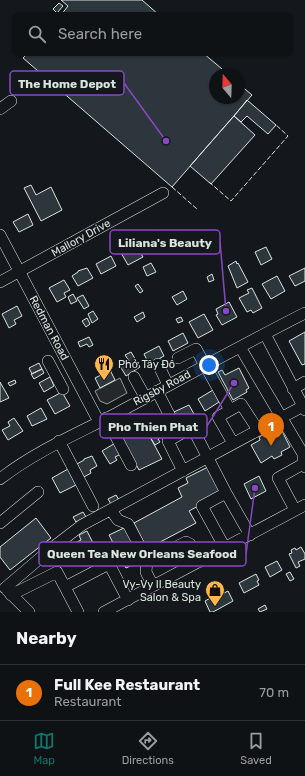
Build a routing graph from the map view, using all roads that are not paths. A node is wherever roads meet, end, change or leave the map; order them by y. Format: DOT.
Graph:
graph roads {
  1 [pos="11,100"];
  2 [pos="0,109"];
  3 [pos="163,193"];
  4 [pos="0,235"];
  5 [pos="19,271"];
  6 [pos="0,282"];
  7 [pos="305,313"];
  8 [pos="265,334"];
  9 [pos="240,347"];
  10 [pos="178,358"];
  11 [pos="48,361"];
  12 [pos="158,364"];
  13 [pos="205,365"];
  14 [pos="70,367"];
  15 [pos="56,375"];
  16 [pos="134,377"];
  17 [pos="305,382"];
  18 [pos="168,385"];
  19 [pos="63,389"];
  20 [pos="294,389"];
  21 [pos="156,391"];
  22 [pos="145,398"];
  23 [pos="304,407"];
  24 [pos="230,410"];
  25 [pos="281,417"];
  26 [pos="102,420"];
  27 [pos="258,430"];
  28 [pos="179,434"];
  29 [pos="59,441"];
  30 [pos="233,443"];
  31 [pos="208,457"];
  32 [pos="131,465"];
  33 [pos="304,466"];
  34 [pos="183,471"];
  35 [pos="0,479"];
  36 [pos="38,492"];
  37 [pos="226,492"];
  38 [pos="93,506"];
  39 [pos="300,508"];
  40 [pos="111,510"];
  41 [pos="0,523"];
  42 [pos="250,535"];
  43 [pos="225,548"];
  44 [pos="147,560"];
  45 [pos="199,562"];
  46 [pos="153,586"];
  47 [pos="65,587"];
  48 [pos="5,589"];
  49 [pos="128,600"];
  50 [pos="29,612"];
  51 [pos="78,612"];
  52 [pos="104,612"];
  1 -- 2 [label="street"];
  3 -- 5 [label="street, Mallory Drive"];
  4 -- 5 [label="street, Redman Road"];
  5 -- 6 [label="street, Mallory Drive"];
  5 -- 14 [label="street, Redman Road"];
  7 -- 8 [label="street, Rigsby Road"];
  8 -- 9 [label="street, Rigsby Road"];
  8 -- 20 [label="street"];
  9 -- 13 [label="street, Rigsby Road"];
  9 -- 25 [label="street"];
  10 -- 13 [label="street"];
  11 -- 15 [label="street"];
  12 -- 18 [label="street"];
  13 -- 18 [label="street, Rigsby Road"];
  13 -- 24 [label="street"];
  14 -- 15 [label="street"];
  14 -- 26 [label="street, Redman Road"];
  15 -- 19 [label="street"];
  16 -- 22 [label="street"];
  17 -- 20 [label="street"];
  18 -- 21 [label="street, Rigsby Road"];
  20 -- 23 [label="street"];
  21 -- 22 [label="street, Rigsby Road"];
  21 -- 28 [label="street"];
  22 -- 26 [label="street, Rigsby Road"];
  23 -- 25 [label="street"];
  24 -- 27 [label="street"];
  24 -- 30 [label="street"];
  25 -- 27 [label="street"];
  25 -- 33 [label="street"];
  26 -- 29 [label="street, Rigsby Road"];
  26 -- 32 [label="street, Redman Road"];
  27 -- 30 [label="street"];
  28 -- 31 [label="street"];
  28 -- 34 [label="street"];
  29 -- 35 [label="street, Rigsby Road"];
  29 -- 38 [label="street"];
  30 -- 31 [label="street"];
  31 -- 34 [label="street"];
  31 -- 37 [label="street"];
  33 -- 39 [label="street"];
  34 -- 40 [label="street"];
  36 -- 41 [label="street"];
  37 -- 42 [label="street"];
  37 -- 43 [label="street"];
  39 -- 42 [label="street"];
  40 -- 44 [label="street"];
  40 -- 48 [label="street"];
  42 -- 43 [label="street"];
  43 -- 45 [label="street"];
  44 -- 45 [label="street"];
  44 -- 46 [label="street"];
  45 -- 46 [label="street"];
  46 -- 49 [label="street"];
  47 -- 48 [label="street"];
  47 -- 49 [label="street"];
  47 -- 51 [label="street"];
  48 -- 50 [label="street"];
  49 -- 52 [label="street"];
}
